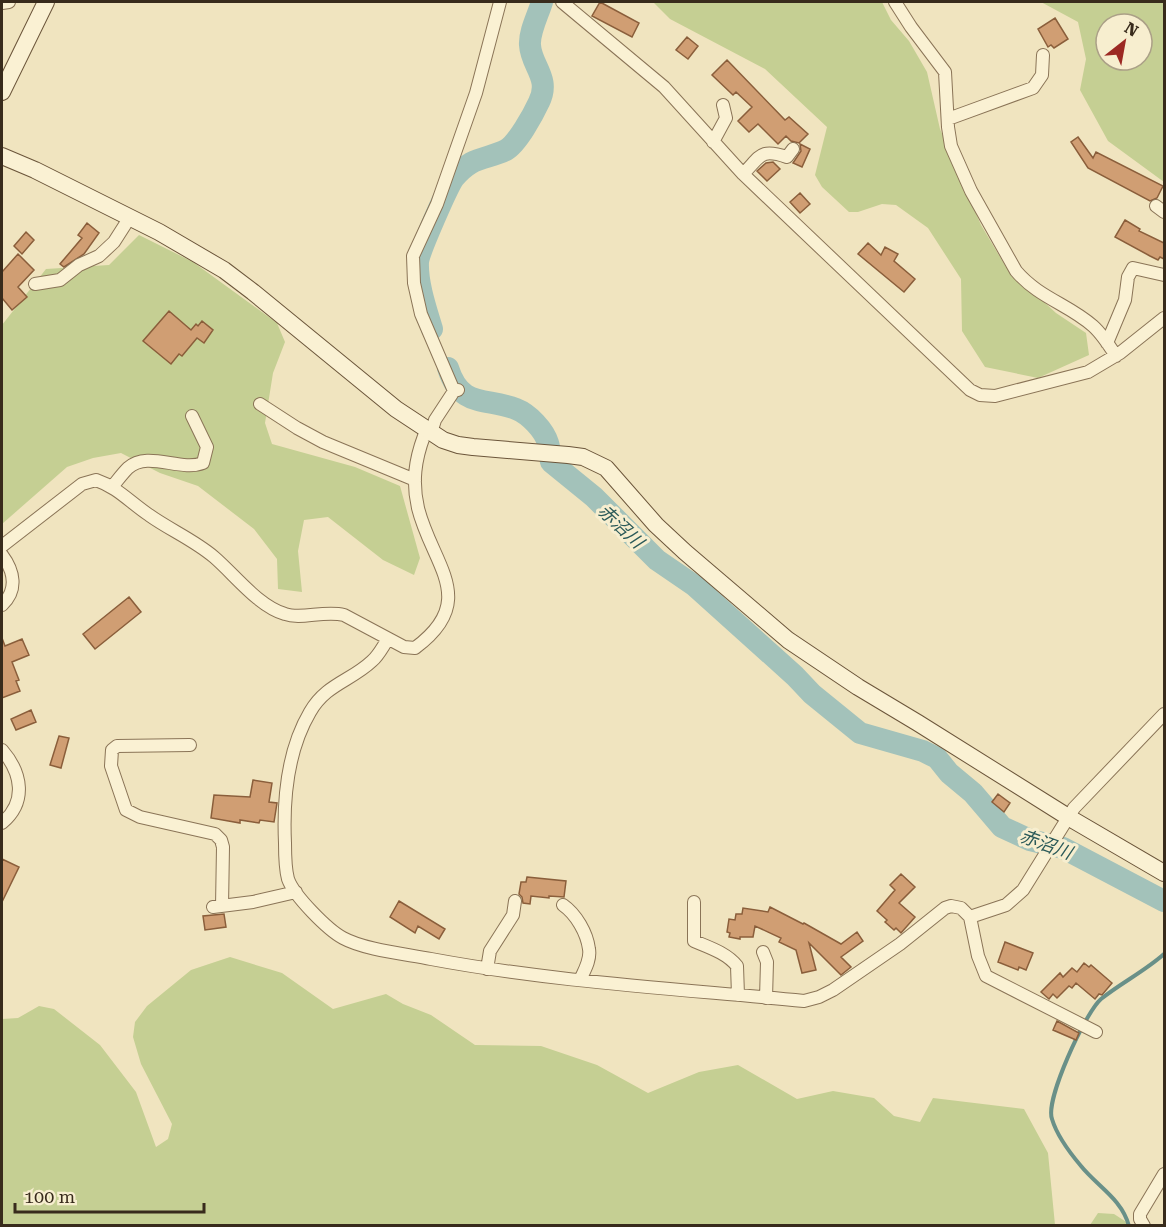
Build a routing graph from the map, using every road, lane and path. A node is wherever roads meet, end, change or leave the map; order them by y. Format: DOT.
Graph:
graph roads {
  1 [pos="9,2"];
  2 [pos="46,2"];
  3 [pos="500,2"];
  4 [pos="562,2"];
  5 [pos="895,2"];
  6 [pos="2,3"];
  7 [pos="1043,55"];
  8 [pos="2,92"];
  9 [pos="723,105"];
  10 [pos="948,119"];
  11 [pos="713,142"];
  12 [pos="793,148"];
  13 [pos="2,156"];
  14 [pos="743,174"];
  15 [pos="130,218"];
  16 [pos="1164,275"];
  17 [pos="34,284"];
  18 [pos="1164,318"];
  19 [pos="1107,343"];
  20 [pos="1116,356"];
  21 [pos="260,404"];
  22 [pos="192,416"];
  23 [pos="430,433"];
  24 [pos="415,480"];
  25 [pos="112,487"];
  26 [pos="2,546"];
  27 [pos="2,555"];
  28 [pos="2,605"];
  29 [pos="388,639"];
  30 [pos="1164,714"];
  31 [pos="190,745"];
  32 [pos="2,750"];
  33 [pos="1068,817"];
  34 [pos="2,823"];
  35 [pos="1164,873"];
  36 [pos="296,892"];
  37 [pos="515,901"];
  38 [pos="694,902"];
  39 [pos="563,905"];
  40 [pos="970,917"];
  41 [pos="763,952"];
  42 [pos="487,969"];
  43 [pos="580,980"];
  44 [pos="738,995"];
  45 [pos="766,998"];
  46 [pos="1096,1032"];
  47 [pos="1164,1174"];
  48 [pos="1138,1221"];
  1 -- 6 [label="street"];
  2 -- 8 [label="street"];
  3 -- 23 [label="street"];
  4 -- 11 [label="street"];
  5 -- 10 [label="street"];
  7 -- 10 [label="street"];
  9 -- 11 [label="street"];
  10 -- 19 [label="street"];
  11 -- 14 [label="street"];
  12 -- 14 [label="street"];
  13 -- 15 [label="street"];
  14 -- 20 [label="street"];
  15 -- 17 [label="street"];
  15 -- 23 [label="street"];
  16 -- 19 [label="street"];
  18 -- 20 [label="street"];
  19 -- 20 [label="street"];
  21 -- 24 [label="street"];
  22 -- 25 [label="street"];
  23 -- 24 [label="street"];
  23 -- 33 [label="street"];
  24 -- 29 [label="street"];
  25 -- 26 [label="street"];
  25 -- 29 [label="street"];
  27 -- 28 [label="street"];
  29 -- 36 [label="street"];
  30 -- 33 [label="street"];
  31 -- 36 [label="street"];
  32 -- 34 [label="street"];
  33 -- 35 [label="street"];
  33 -- 40 [label="street"];
  36 -- 42 [label="street"];
  37 -- 42 [label="street"];
  38 -- 44 [label="street"];
  39 -- 43 [label="street"];
  40 -- 45 [label="street"];
  40 -- 46 [label="street"];
  41 -- 45 [label="street"];
  42 -- 43 [label="street"];
  43 -- 44 [label="street"];
  44 -- 45 [label="street"];
  47 -- 48 [label="street"];
}
